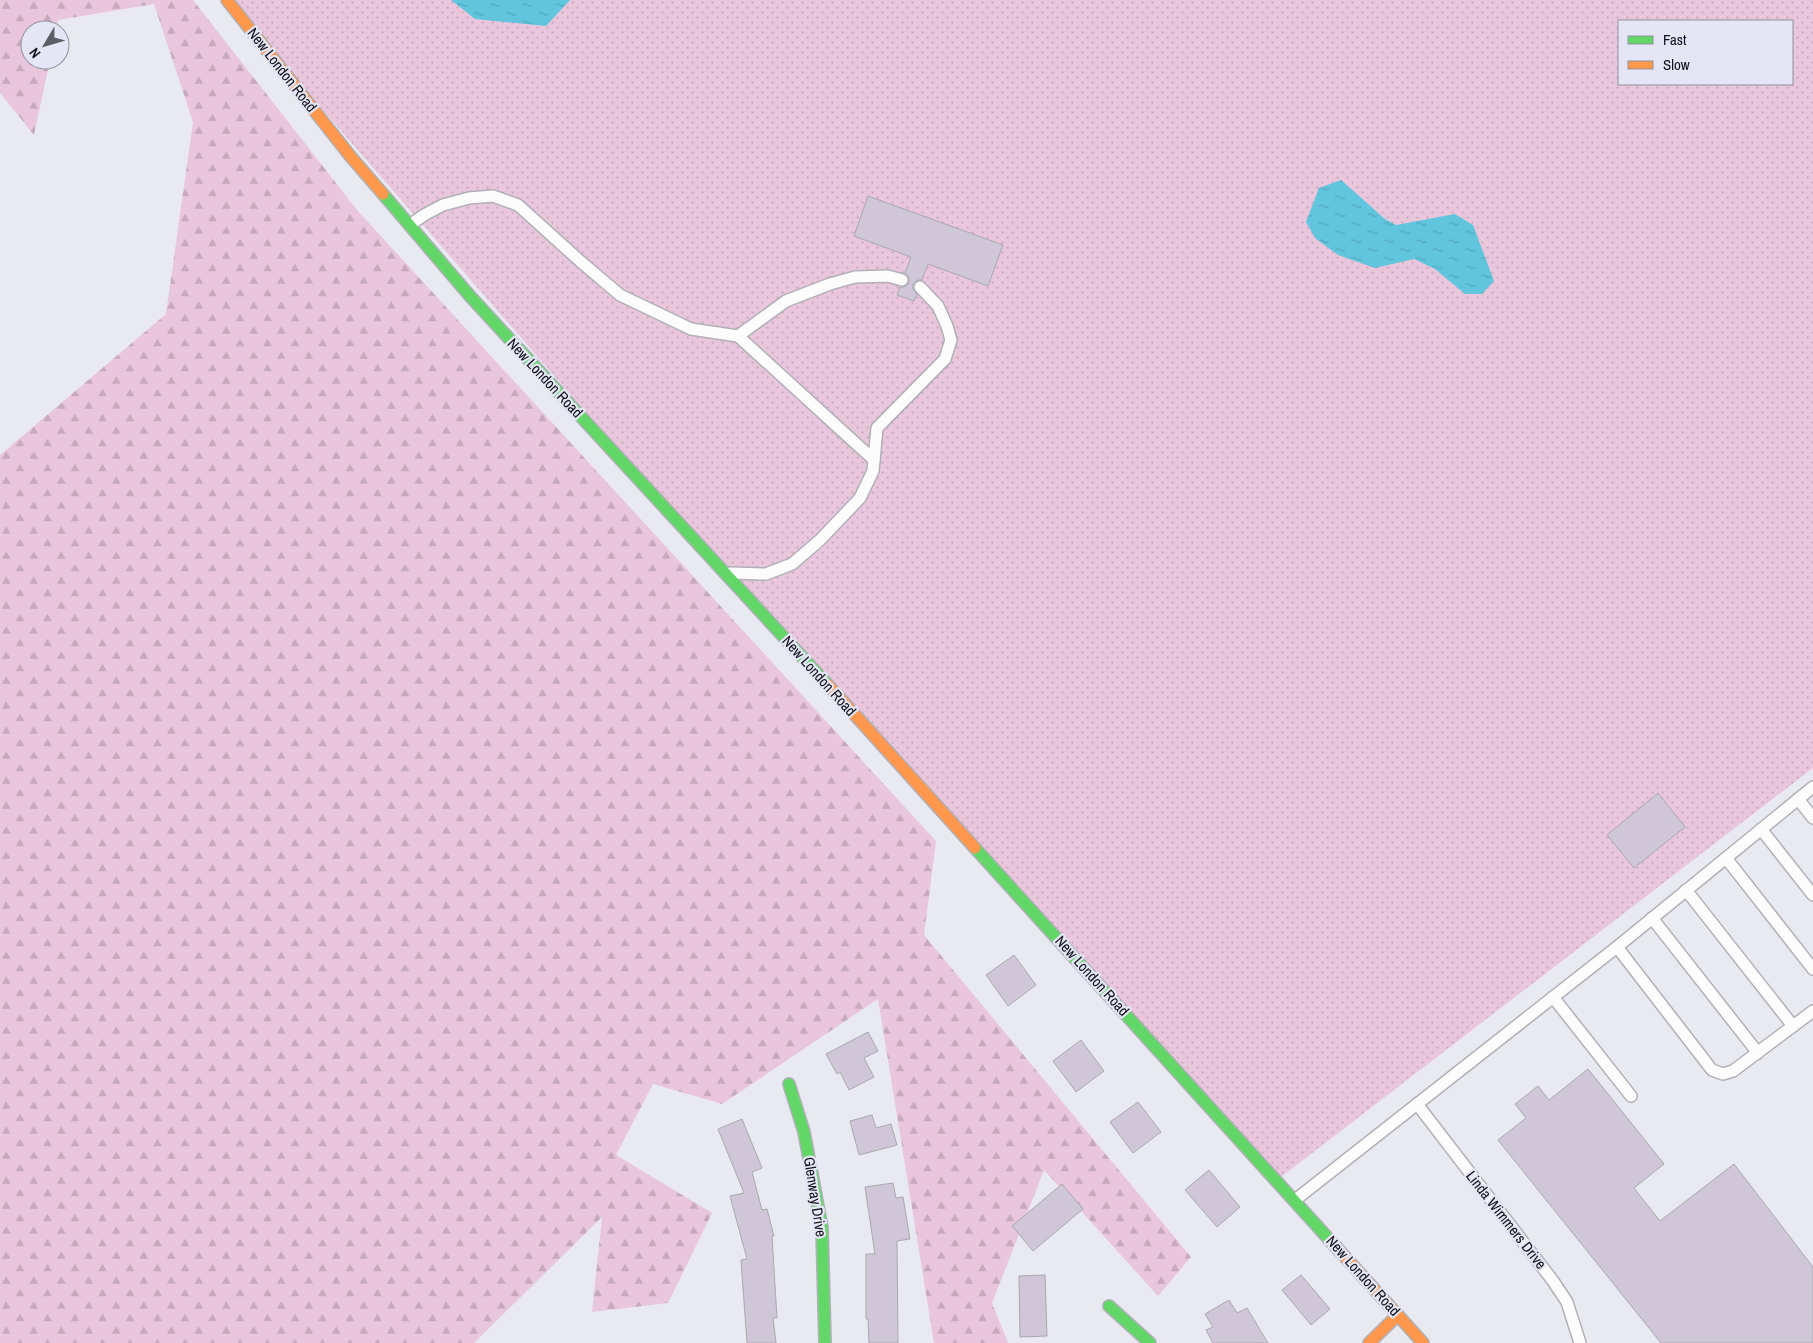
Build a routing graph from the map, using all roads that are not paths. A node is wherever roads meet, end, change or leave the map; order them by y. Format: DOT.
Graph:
graph roads {
  1 [pos="227,0"];
  2 [pos="410,225"];
  3 [pos="902,280"];
  4 [pos="920,287"];
  5 [pos="738,336"];
  6 [pos="874,460"];
  7 [pos="726,573"];
  8 [pos="1813,787"];
  9 [pos="1798,799"];
  10 [pos="1813,818"];
  11 [pos="1761,829"];
  12 [pos="1726,858"];
  13 [pos="1686,890"];
  14 [pos="1813,895"];
  15 [pos="1652,918"];
  16 [pos="1617,947"];
  17 [pos="1813,969"];
  18 [pos="1553,998"];
  19 [pos="1813,1011"];
  20 [pos="1793,1026"];
  21 [pos="1758,1053"];
  22 [pos="789,1084"];
  23 [pos="1631,1096"];
  24 [pos="1417,1104"];
  25 [pos="1295,1200"];
  26 [pos="1109,1306"];
  27 [pos="1398,1315"];
  28 [pos="825,1343"];
  29 [pos="1150,1343"];
  30 [pos="1369,1343"];
  31 [pos="1423,1343"];
  32 [pos="1580,1343"];
  1 -- 2 [label="street, New London Road"];
  2 -- 5 [label="lane"];
  2 -- 7 [label="street, New London Road"];
  3 -- 5 [label="lane"];
  4 -- 6 [label="lane"];
  5 -- 6 [label="lane"];
  6 -- 7 [label="lane"];
  7 -- 25 [label="street, New London Road"];
  8 -- 9 [label="lane"];
  9 -- 10 [label="lane"];
  9 -- 11 [label="lane"];
  11 -- 12 [label="lane"];
  11 -- 14 [label="lane"];
  12 -- 13 [label="lane"];
  12 -- 17 [label="lane"];
  13 -- 15 [label="lane"];
  13 -- 20 [label="lane"];
  15 -- 16 [label="lane"];
  15 -- 21 [label="lane"];
  16 -- 18 [label="lane"];
  16 -- 21 [label="lane"];
  18 -- 23 [label="lane"];
  18 -- 24 [label="lane"];
  19 -- 20 [label="lane"];
  20 -- 21 [label="lane"];
  22 -- 28 [label="street, Glenway Drive"];
  24 -- 25 [label="lane"];
  24 -- 32 [label="lane, Linda Wimmers Drive"];
  25 -- 27 [label="street, New London Road"];
  26 -- 29 [label="street"];
  27 -- 30 [label="street"];
  27 -- 31 [label="street, New London Road"];
}
